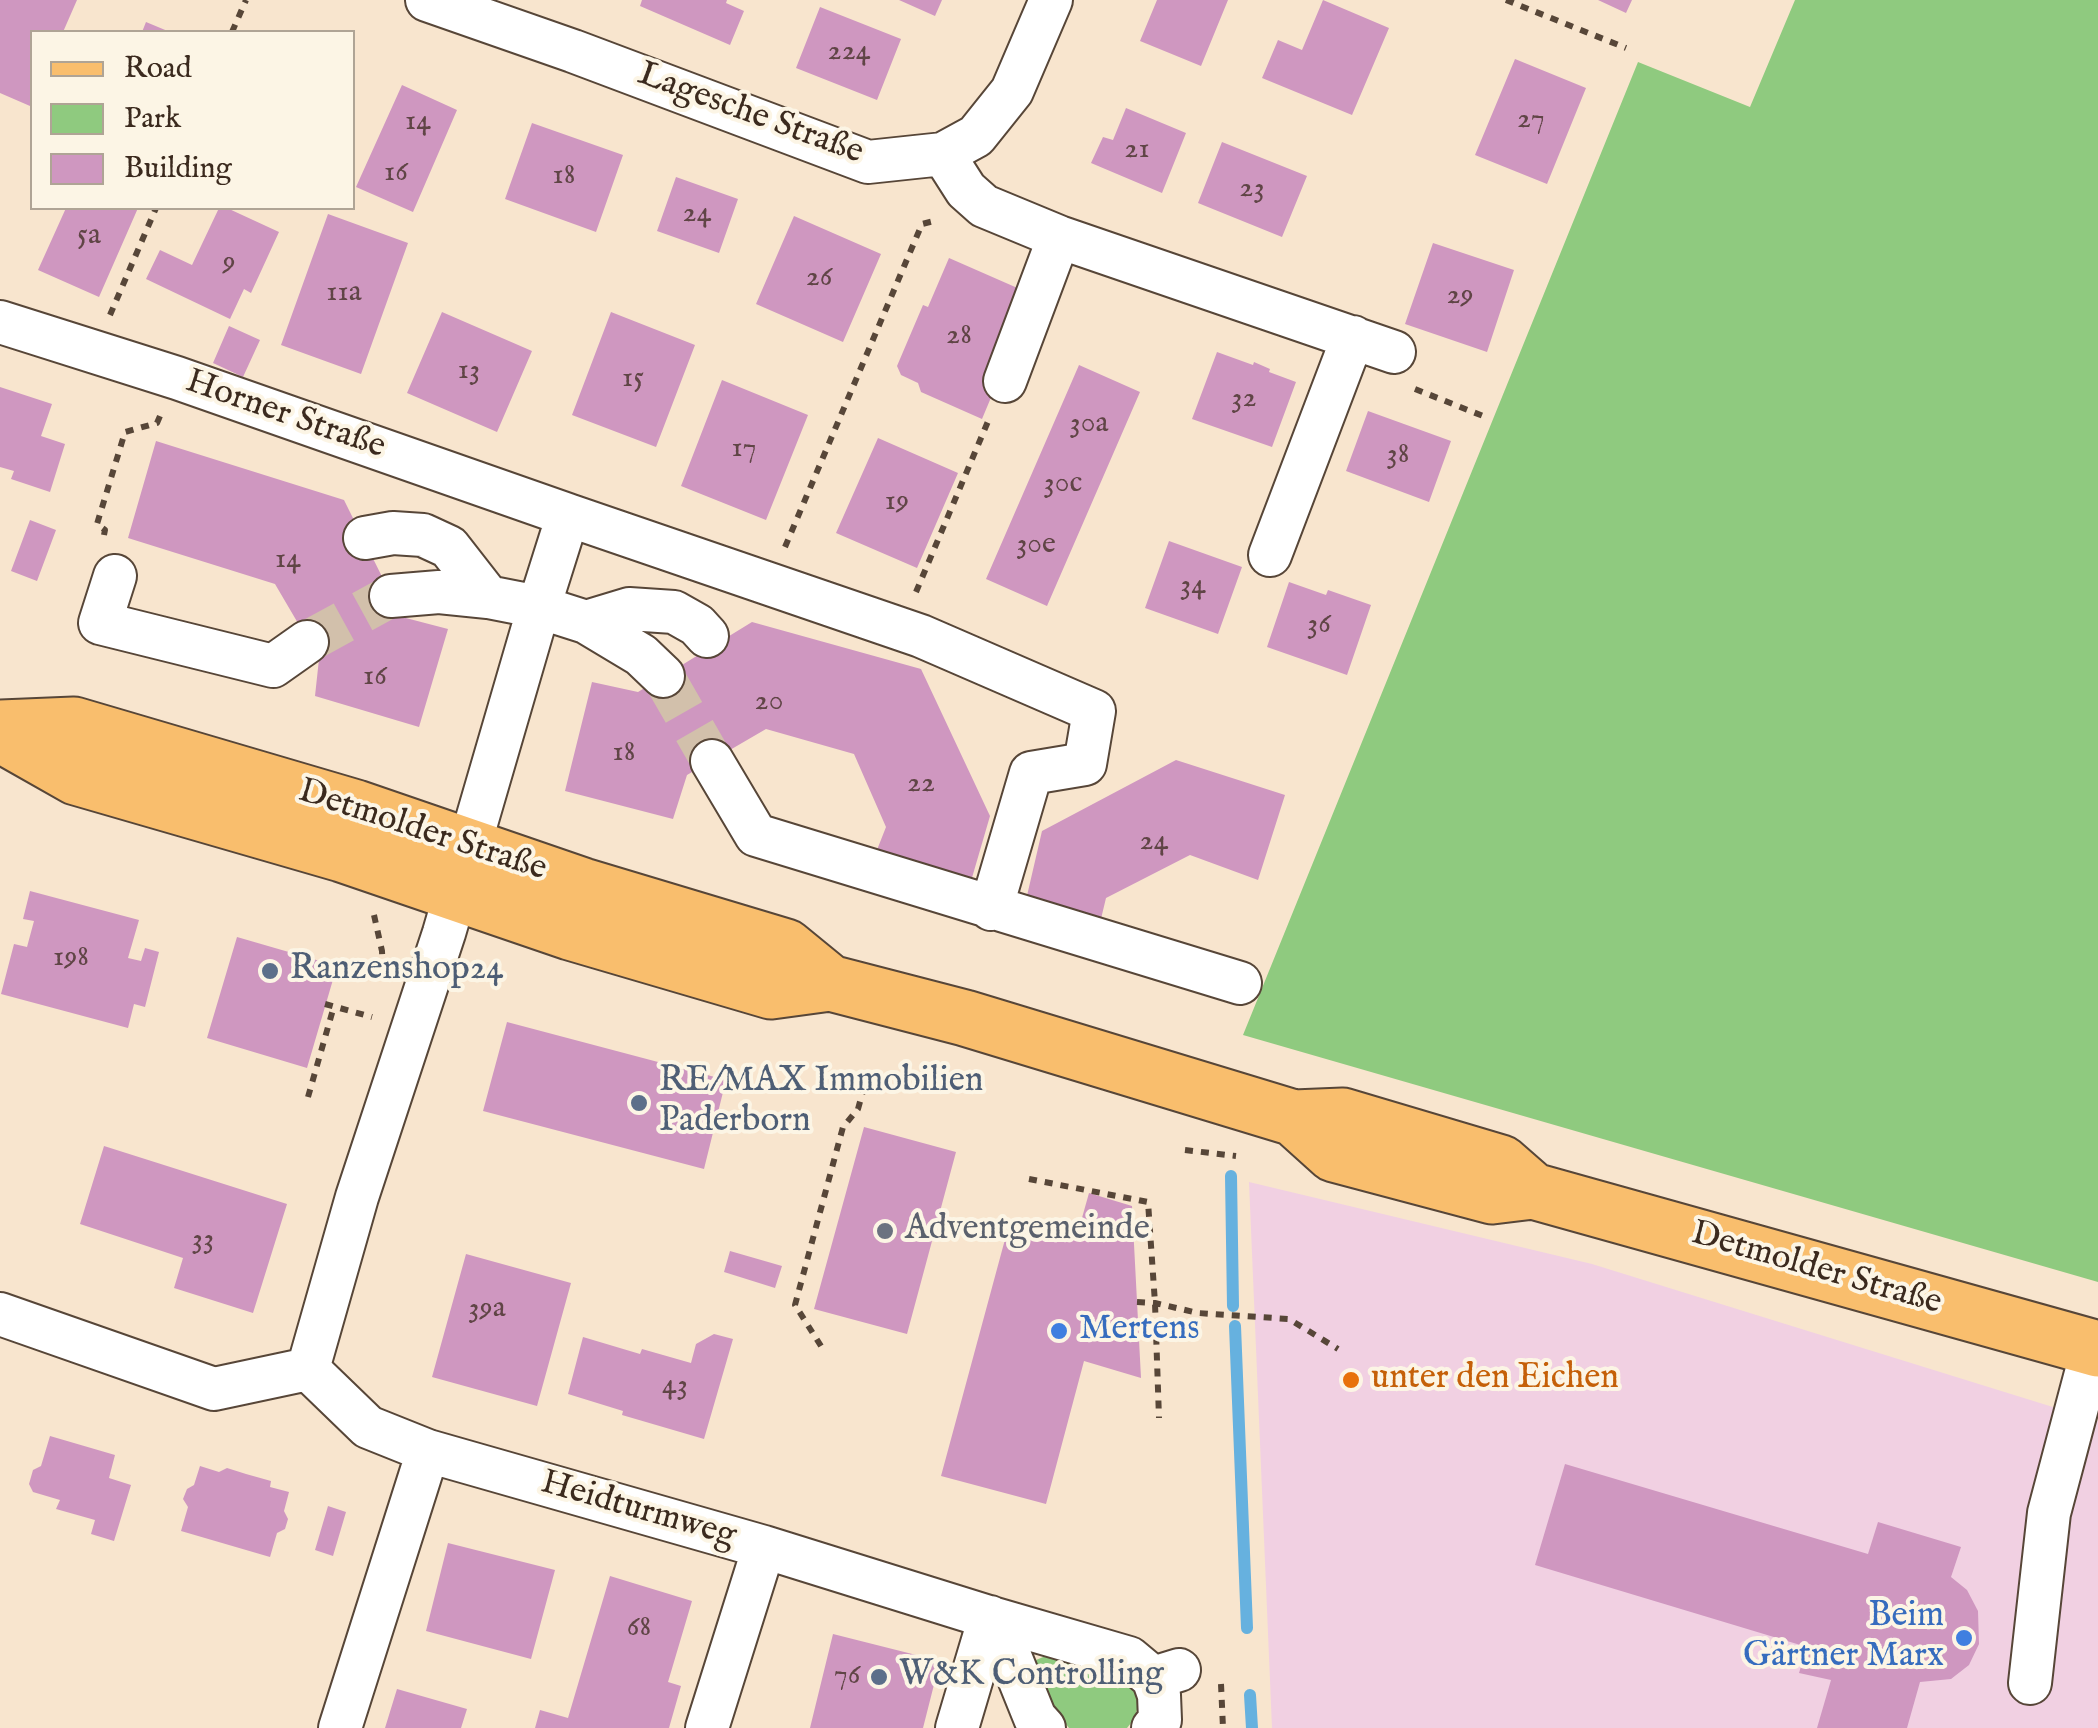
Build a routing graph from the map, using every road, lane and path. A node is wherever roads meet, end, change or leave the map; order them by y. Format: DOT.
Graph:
graph roads {
  1 [pos="246,0"];
  2 [pos="426,0"];
  3 [pos="1051,0"];
  4 [pos="1506,0"];
  5 [pos="233,30"];
  6 [pos="1626,48"];
  7 [pos="943,154"];
  8 [pos="966,190"];
  9 [pos="155,210"];
  10 [pos="1059,237"];
  11 [pos="0,322"];
  12 [pos="1353,336"];
  13 [pos="1394,352"];
  14 [pos="94,353"];
  15 [pos="176,378"];
  16 [pos="1005,381"];
  17 [pos="568,514"];
  18 [pos="365,538"];
  19 [pos="1270,555"];
  20 [pos="108,560"];
  21 [pos="770,585"];
  22 [pos="391,596"];
  23 [pos="488,597"];
  24 [pos="911,604"];
  25 [pos="539,607"];
  26 [pos="586,622"];
  27 [pos="706,636"];
  28 [pos="307,642"];
  29 [pos="662,676"];
  30 [pos="0,731"];
  31 [pos="712,762"];
  32 [pos="462,870"];
  33 [pos="991,908"];
  34 [pos="1240,983"];
  35 [pos="370,1016"];
  36 [pos="869,1069"];
  37 [pos="308,1097"];
  38 [pos="1029,1179"];
  39 [pos="1137,1302"];
  40 [pos="1155,1303"];
  41 [pos="0,1314"];
  42 [pos="821,1346"];
  43 [pos="2096,1348"];
  44 [pos="1338,1349"];
  45 [pos="308,1369"];
  46 [pos="1159,1418"];
  47 [pos="428,1452"];
  48 [pos="764,1546"];
  49 [pos="992,1618"];
  50 [pos="2030,1682"];
  51 [pos="1221,1683"];
  52 [pos="340,1728"];
  53 [pos="707,1728"];
  54 [pos="957,1728"];
  55 [pos="1044,1728"];
  56 [pos="1154,1728"];
  57 [pos="1223,1728"];
  1 -- 5 [label="path"];
  2 -- 7 [label="street, Lagesche Straße"];
  3 -- 7 [label="street"];
  4 -- 6 [label="path"];
  7 -- 8 [label="street"];
  8 -- 10 [label="street"];
  8 -- 21 [label="path"];
  9 -- 14 [label="path"];
  10 -- 12 [label="street"];
  10 -- 16 [label="street"];
  11 -- 14 [label="street, Horner Straße"];
  12 -- 13 [label="street"];
  12 -- 19 [label="street"];
  14 -- 15 [label="street, Horner Straße"];
  15 -- 17 [label="street, Horner Straße"];
  15 -- 20 [label="path"];
  16 -- 24 [label="path"];
  17 -- 21 [label="street, Horner Straße"];
  17 -- 25 [label="street"];
  18 -- 23 [label="street"];
  20 -- 28 [label="street"];
  21 -- 33 [label="street, Horner Straße"];
  22 -- 23 [label="street"];
  23 -- 25 [label="street"];
  25 -- 26 [label="street"];
  25 -- 32 [label="street"];
  26 -- 27 [label="street"];
  26 -- 29 [label="street"];
  30 -- 32 [label="main road, Detmolder Straße"];
  31 -- 33 [label="street"];
  32 -- 43 [label="main road, Detmolder Straße"];
  32 -- 45 [label="street"];
  33 -- 34 [label="street"];
  35 -- 37 [label="path"];
  36 -- 42 [label="path"];
  38 -- 40 [label="path"];
  39 -- 40 [label="path"];
  40 -- 44 [label="path"];
  40 -- 46 [label="path"];
  41 -- 45 [label="street"];
  43 -- 50 [label="street"];
  45 -- 47 [label="street, Heidturmweg"];
  47 -- 48 [label="street, Heidturmweg"];
  47 -- 52 [label="street"];
  48 -- 49 [label="street, Heidturmweg"];
  48 -- 53 [label="street"];
  49 -- 54 [label="street"];
  49 -- 55 [label="street"];
  49 -- 56 [label="street, Heidturmweg"];
  51 -- 57 [label="path"];
}
